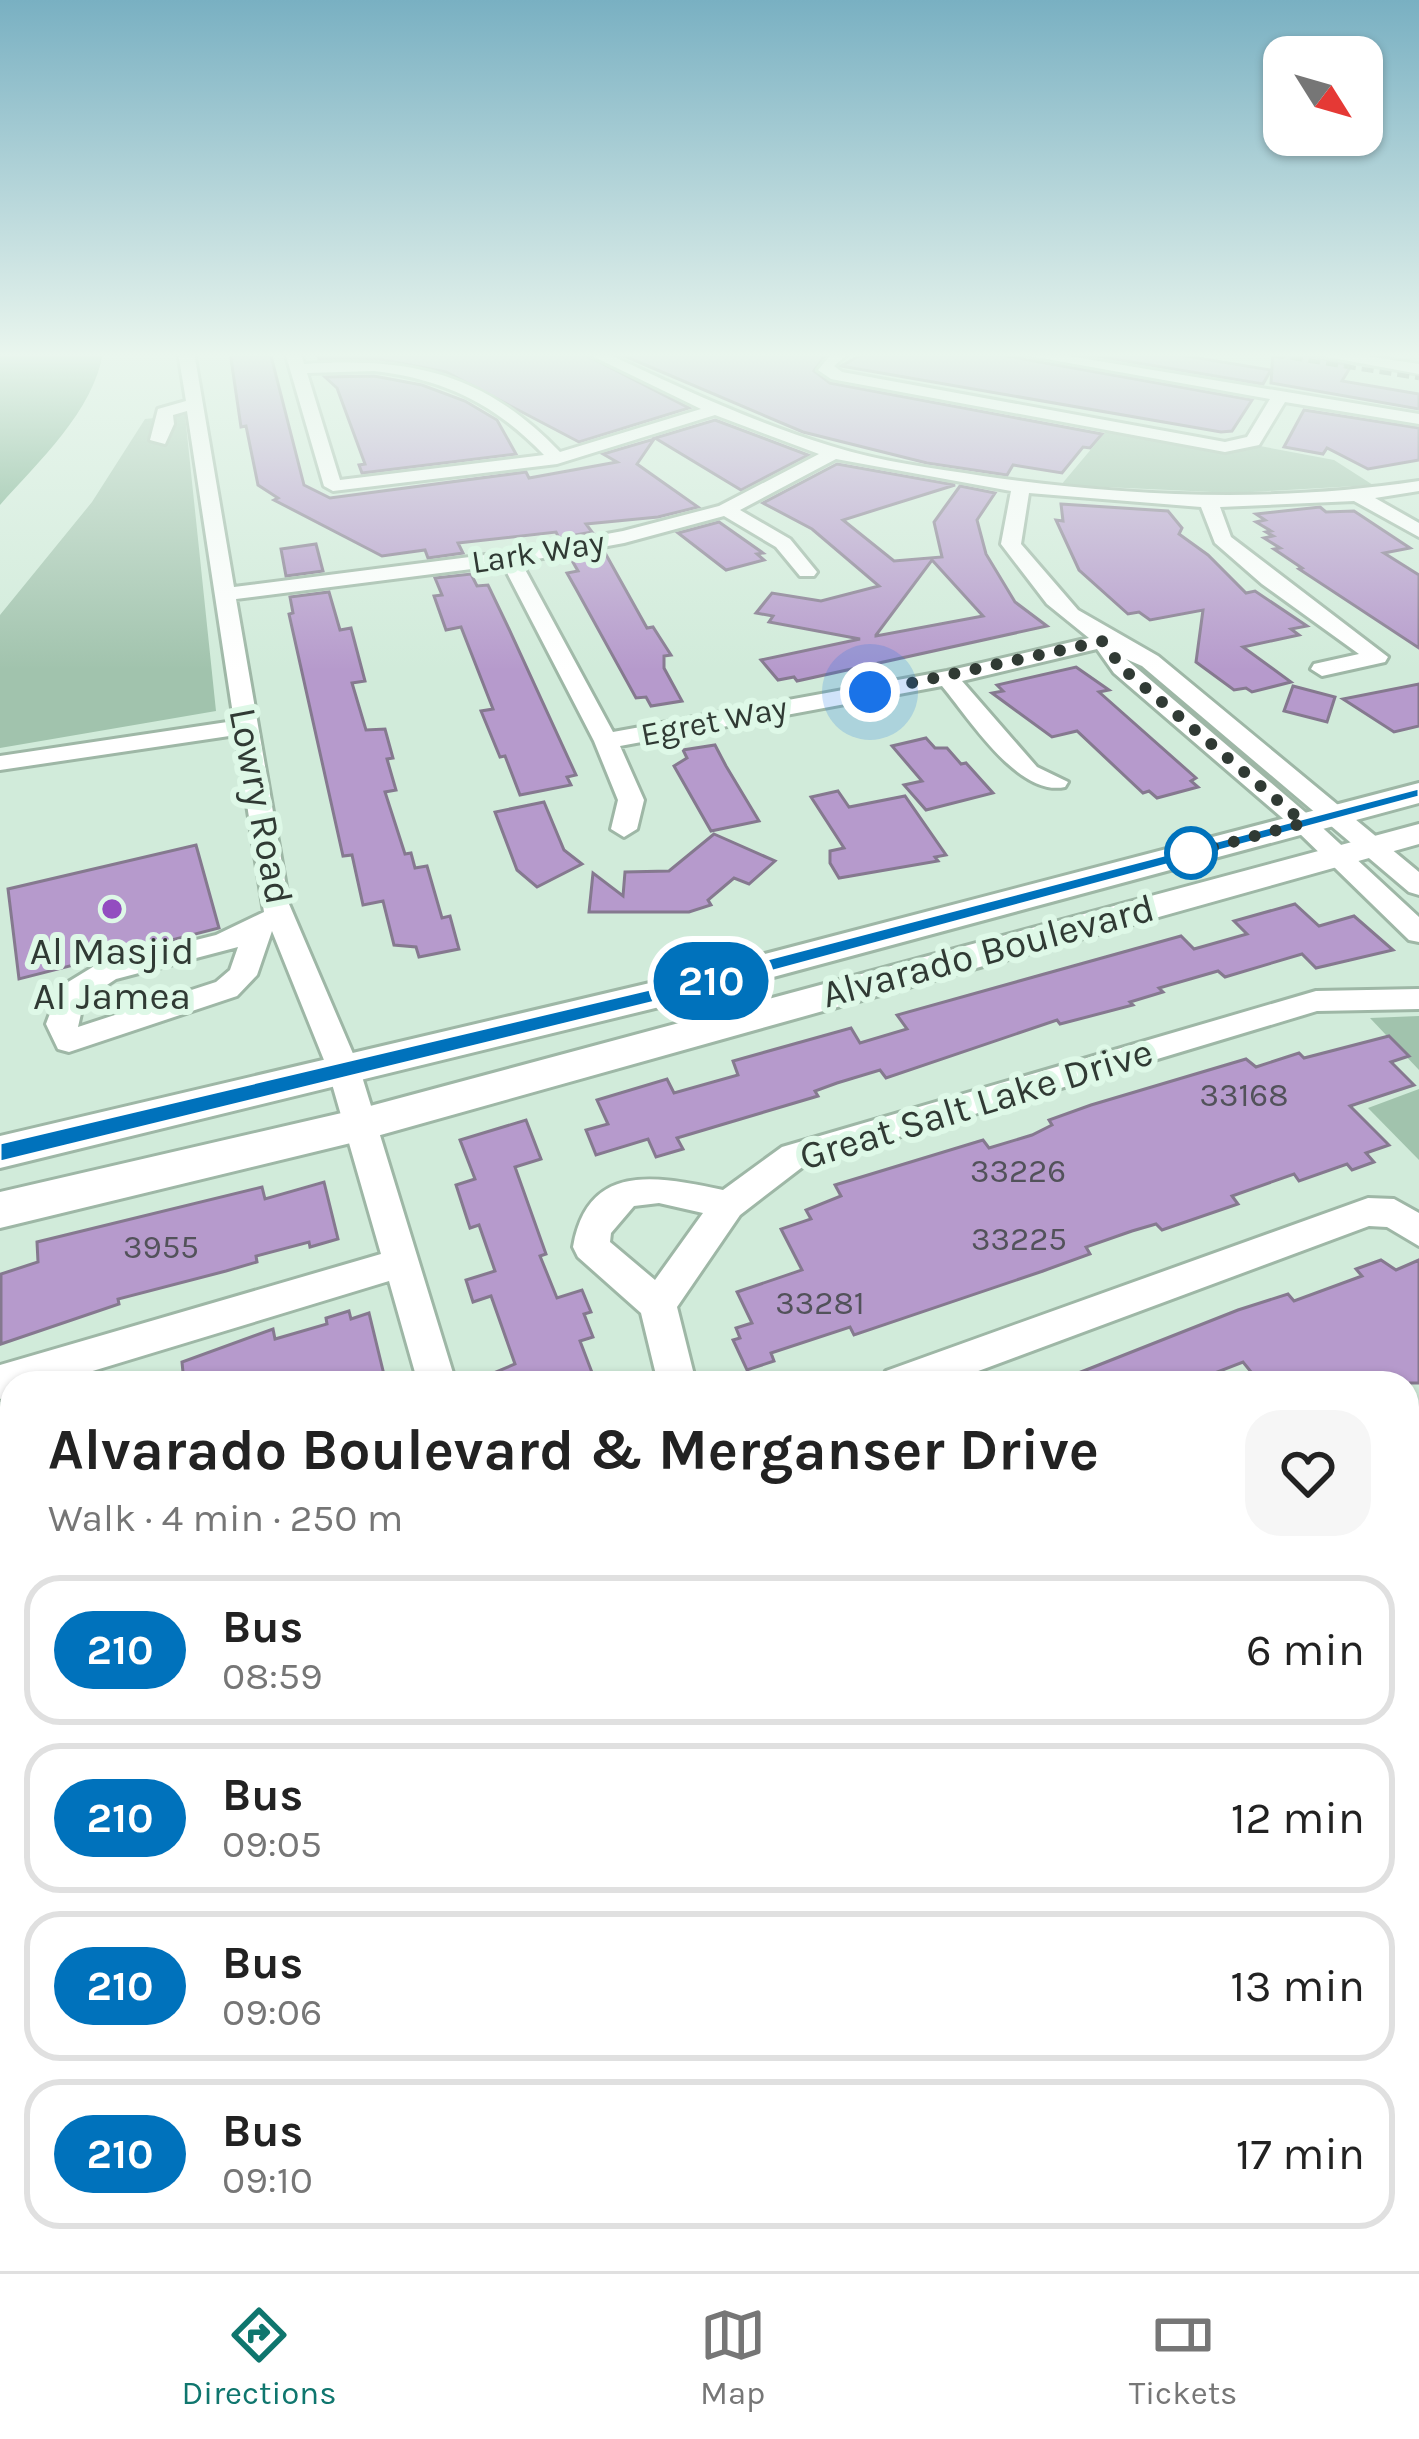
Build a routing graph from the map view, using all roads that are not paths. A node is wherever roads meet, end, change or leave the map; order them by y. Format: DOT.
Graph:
graph roads {
  1 [pos="204,458"];
  2 [pos="325,458"];
  3 [pos="560,458"];
  4 [pos="825,458"];
  5 [pos="861,458"];
  6 [pos="557,459"];
  7 [pos="1419,486"];
  8 [pos="1021,487"];
  9 [pos="1360,497"];
  10 [pos="1208,501"];
  11 [pos="726,511"];
  12 [pos="1419,531"];
  13 [pos="508,558"];
  14 [pos="807,572"];
  15 [pos="225,594"];
  16 [pos="1103,641"];
  17 [pos="1322,668"];
  18 [pos="946,678"];
  19 [pos="244,727"];
  20 [pos="606,741"];
  21 [pos="0,763"];
  22 [pos="1056,782"];
  23 [pos="1419,793"];
  24 [pos="1321,819"];
  25 [pos="624,829"];
  26 [pos="1419,834"];
  27 [pos="1356,851"];
  28 [pos="1419,886"];
  29 [pos="271,919"];
  30 [pos="1419,933"];
  31 [pos="1419,999"];
  32 [pos="344,1070"];
  33 [pos="359,1125"];
  34 [pos="0,1153"];
  35 [pos="728,1205"];
  36 [pos="0,1210"];
  37 [pos="1419,1232"];
  38 [pos="403,1262"];
  39 [pos="658,1305"];
  40 [pos="37,1371"];
  41 [pos="434,1371"];
  42 [pos="674,1371"];
  43 [pos="933,1371"];
  1 -- 15 [label="street, Lowry Road"];
  2 -- 6 [label="street"];
  3 -- 6 [label="street"];
  4 -- 11 [label="street, Lark Way"];
  5 -- 8 [label="street"];
  7 -- 9 [label="street"];
  8 -- 10 [label="street"];
  8 -- 16 [label="street"];
  9 -- 10 [label="street"];
  9 -- 12 [label="street"];
  10 -- 17 [label="street"];
  11 -- 13 [label="street, Lark Way"];
  11 -- 14 [label="street"];
  13 -- 15 [label="street, Lark Way"];
  13 -- 20 [label="street"];
  15 -- 19 [label="street, Lowry Road"];
  16 -- 18 [label="street, Egret Way"];
  16 -- 24 [label="street"];
  18 -- 20 [label="street, Egret Way"];
  18 -- 22 [label="street"];
  19 -- 21 [label="street"];
  19 -- 29 [label="street, Lowry Road"];
  20 -- 25 [label="street"];
  23 -- 24 [label="main road, Alvarado Boulevard"];
  24 -- 27 [label="street"];
  24 -- 27 [label="street"];
  24 -- 32 [label="main road, Alvarado Boulevard"];
  26 -- 27 [label="main road, Alvarado Boulevard"];
  27 -- 28 [label="street"];
  27 -- 30 [label="street"];
  27 -- 33 [label="main road, Alvarado Boulevard"];
  29 -- 29 [label="street"];
  29 -- 32 [label="street, Lowry Road"];
  31 -- 35 [label="street, Great Salt Lake Drive"];
  32 -- 33 [label="street, Lowry Road"];
  32 -- 34 [label="main road, Alvarado Boulevard"];
  33 -- 36 [label="main road, Alvarado Boulevard"];
  33 -- 38 [label="street, Lowry Road"];
  35 -- 39 [label="street, Great Salt Lake Drive"];
  35 -- 39 [label="street"];
  37 -- 43 [label="street"];
  38 -- 40 [label="street"];
  38 -- 41 [label="street, Lowry Road"];
  39 -- 42 [label="street"];
}
